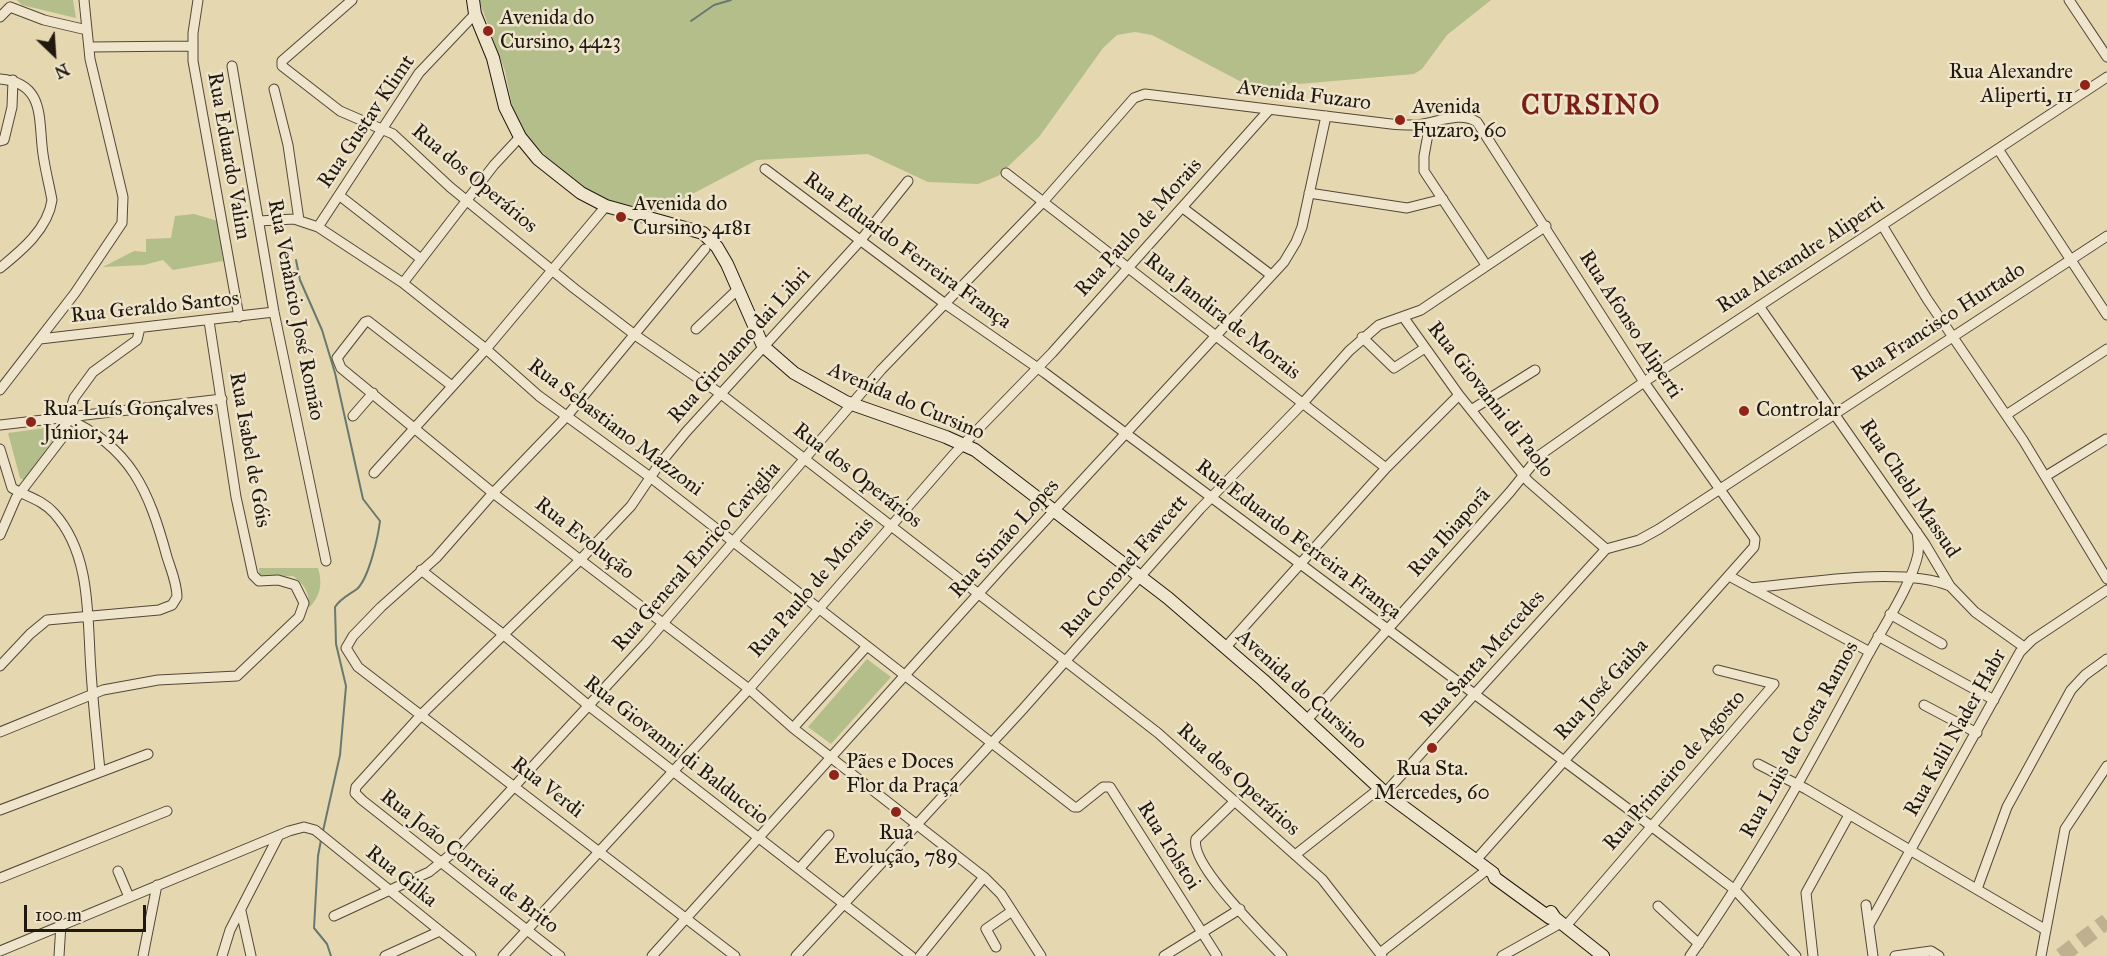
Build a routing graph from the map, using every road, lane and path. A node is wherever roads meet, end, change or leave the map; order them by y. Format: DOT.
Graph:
graph roads {
  1 [pos="84,0"];
  2 [pos="198,0"];
  3 [pos="352,0"];
  4 [pos="473,0"];
  5 [pos="2069,0"];
  6 [pos="9,3"];
  7 [pos="475,14"];
  8 [pos="0,17"];
  9 [pos="87,30"];
  10 [pos="192,46"];
  11 [pos="90,47"];
  12 [pos="2107,57"];
  13 [pos="232,66"];
  14 [pos="2107,76"];
  15 [pos="0,80"];
  16 [pos="13,81"];
  17 [pos="274,89"];
  18 [pos="1130,104"];
  19 [pos="1269,110"];
  20 [pos="1326,116"];
  21 [pos="1477,122"];
  22 [pos="1430,123"];
  23 [pos="383,129"];
  24 [pos="520,137"];
  25 [pos="0,141"];
  26 [pos="1998,148"];
  27 [pos="765,169"];
  28 [pos="1006,173"];
  29 [pos="908,181"];
  30 [pos="1309,193"];
  31 [pos="340,196"];
  32 [pos="1443,199"];
  33 [pos="469,200"];
  34 [pos="1043,202"];
  35 [pos="606,206"];
  36 [pos="1183,207"];
  37 [pos="299,220"];
  38 [pos="259,221"];
  39 [pos="1882,225"];
  40 [pos="1546,226"];
  41 [pos="318,227"];
  42 [pos="2107,236"];
  43 [pos="860,241"];
  44 [pos="705,249"];
  45 [pos="2070,259"];
  46 [pos="421,260"];
  47 [pos="1486,265"];
  48 [pos="0,268"];
  49 [pos="1128,268"];
  50 [pos="552,269"];
  51 [pos="1271,275"];
  52 [pos="403,284"];
  53 [pos="737,290"];
  54 [pos="944,303"];
  55 [pos="1759,306"];
  56 [pos="274,312"];
  57 [pos="2107,315"];
  58 [pos="239,318"];
  59 [pos="1404,318"];
  60 [pos="209,321"];
  61 [pos="140,328"];
  62 [pos="696,329"];
  63 [pos="635,334"];
  64 [pos="1214,334"];
  65 [pos="1952,335"];
  66 [pos="1362,337"];
  67 [pos="40,339"];
  68 [pos="763,346"];
  69 [pos="1425,348"];
  70 [pos="486,349"];
  71 [pos="2107,349"];
  72 [pos="1037,368"];
  73 [pos="1535,370"];
  74 [pos="1644,382"];
  75 [pos="452,386"];
  76 [pos="0,390"];
  77 [pos="373,393"];
  78 [pos="721,394"];
  79 [pos="1459,395"];
  80 [pos="222,399"];
  81 [pos="1303,403"];
  82 [pos="853,405"];
  83 [pos="1471,410"];
  84 [pos="1835,412"];
  85 [pos="2006,415"];
  86 [pos="353,416"];
  87 [pos="567,416"];
  88 [pos="66,418"];
  89 [pos="0,425"];
  90 [pos="414,429"];
  91 [pos="1124,434"];
  92 [pos="2106,439"];
  93 [pos="965,444"];
  94 [pos="0,448"];
  95 [pos="806,460"];
  96 [pos="1386,468"];
  97 [pos="375,473"];
  98 [pos="1523,475"];
  99 [pos="2046,476"];
  100 [pos="650,477"];
  101 [pos="1718,490"];
  102 [pos="22,492"];
  103 [pos="493,493"];
  104 [pos="1211,498"];
  105 [pos="1054,511"];
  106 [pos="891,526"];
  107 [pos="1917,532"];
  108 [pos="0,535"];
  109 [pos="734,542"];
  110 [pos="1755,545"];
  111 [pos="1606,549"];
  112 [pos="580,560"];
  113 [pos="326,561"];
  114 [pos="1300,565"];
  115 [pos="421,570"];
  116 [pos="1729,576"];
  117 [pos="1909,578"];
  118 [pos="1140,579"];
  119 [pos="2107,579"];
  120 [pos="1950,586"];
  121 [pos="1751,588"];
  122 [pos="2107,590"];
  123 [pos="979,594"];
  124 [pos="818,608"];
  125 [pos="1890,614"];
  126 [pos="87,617"];
  127 [pos="663,623"];
  128 [pos="1388,629"];
  129 [pos="504,635"];
  130 [pos="1878,636"];
  131 [pos="1942,644"];
  132 [pos="867,646"];
  133 [pos="2024,646"];
  134 [pos="1225,648"];
  135 [pos="1870,652"];
  136 [pos="2107,659"];
  137 [pos="1065,663"];
  138 [pos="1,664"];
  139 [pos="1718,670"];
  140 [pos="905,676"];
  141 [pos="749,689"];
  142 [pos="93,693"];
  143 [pos="1476,694"];
  144 [pos="1994,700"];
  145 [pos="1924,705"];
  146 [pos="589,706"];
  147 [pos="422,714"];
  148 [pos="1306,721"];
  149 [pos="793,728"];
  150 [pos="0,732"];
  151 [pos="1977,733"];
  152 [pos="991,743"];
  153 [pos="148,754"];
  154 [pos="832,758"];
  155 [pos="1563,760"];
  156 [pos="1758,764"];
  157 [pos="2107,766"];
  158 [pos="673,770"];
  159 [pos="100,771"];
  160 [pos="515,785"];
  161 [pos="1798,785"];
  162 [pos="1383,790"];
  163 [pos="356,795"];
  164 [pos="1235,801"];
  165 [pos="1078,807"];
  166 [pos="0,810"];
  167 [pos="167,811"];
  168 [pos="1849,815"];
  169 [pos="918,824"];
  170 [pos="1651,826"];
  171 [pos="279,835"];
  172 [pos="829,836"];
  173 [pos="758,838"];
  174 [pos="600,851"];
  175 [pos="1912,851"];
  176 [pos="1295,855"];
  177 [pos="1476,861"];
  178 [pos="443,863"];
  179 [pos="799,869"];
  180 [pos="118,871"];
  181 [pos="1490,871"];
  182 [pos="984,877"];
  183 [pos="0,878"];
  184 [pos="157,885"];
  185 [pos="1977,889"];
  186 [pos="1735,890"];
  187 [pos="391,891"];
  188 [pos="129,897"];
  189 [pos="844,905"];
  190 [pos="1866,905"];
  191 [pos="1658,906"];
  192 [pos="1240,909"];
  193 [pos="241,911"];
  194 [pos="1012,911"];
  195 [pos="334,916"];
  196 [pos="686,917"];
  197 [pos="1560,923"];
  198 [pos="61,924"];
  199 [pos="1869,925"];
  200 [pos="2046,930"];
  201 [pos="440,931"];
  202 [pos="528,931"];
  203 [pos="1202,932"];
  204 [pos="1699,944"];
  205 [pos="996,947"];
  206 [pos="0,951"];
  207 [pos="1381,954"];
  208 [pos="59,956"];
  209 [pos="143,956"];
  210 [pos="222,956"];
  211 [pos="251,956"];
  212 [pos="385,956"];
  213 [pos="471,956"];
  214 [pos="503,956"];
  215 [pos="560,956"];
  216 [pos="652,956"];
  217 [pos="735,956"];
  218 [pos="796,956"];
  219 [pos="911,956"];
  220 [pos="920,956"];
  221 [pos="1041,956"];
  222 [pos="1164,956"];
  223 [pos="1217,956"];
  224 [pos="1282,956"];
  225 [pos="1502,956"];
  226 [pos="1602,956"];
  227 [pos="1690,956"];
  228 [pos="1796,956"];
  229 [pos="1813,956"];
  230 [pos="1873,956"];
  231 [pos="1895,956"];
  232 [pos="1939,956"];
  233 [pos="2041,956"];
  1 -- 9 [label="street"];
  2 -- 10 [label="street, Rua Eduardo Valim"];
  3 -- 23 [label="street, Rua dos Operários"];
  4 -- 7 [label="main road, Avenida do Cursino"];
  5 -- 12 [label="street"];
  6 -- 8 [label="street"];
  6 -- 9 [label="street"];
  7 -- 23 [label="street, Rua Gustav Klimt"];
  7 -- 24 [label="main road, Avenida do Cursino"];
  9 -- 11 [label="street"];
  10 -- 11 [label="street"];
  10 -- 58 [label="street, Rua Eduardo Valim"];
  11 -- 67 [label="street"];
  13 -- 38 [label="street, Rua Venâncio José Romão"];
  14 -- 26 [label="street, Rua Alexandre Aliperti"];
  15 -- 16 [label="street"];
  16 -- 25 [label="street"];
  16 -- 48 [label="street"];
  17 -- 37 [label="street"];
  18 -- 19 [label="street, Avenida Fuzaro"];
  18 -- 34 [label="street, Rua General Enrico Caviglia"];
  19 -- 20 [label="street, Avenida Fuzaro"];
  19 -- 36 [label="street, Rua Paulo de Morais"];
  20 -- 22 [label="street, Avenida Fuzaro"];
  20 -- 30 [label="street, Rua Simão Lopes"];
  21 -- 22 [label="street, Avenida Fuzaro"];
  21 -- 40 [label="street, Rua Afonso Aliperti"];
  22 -- 32 [label="street"];
  23 -- 31 [label="street, Rua Gustav Klimt"];
  23 -- 33 [label="street, Rua dos Operários"];
  24 -- 33 [label="street"];
  24 -- 35 [label="main road, Avenida do Cursino"];
  26 -- 39 [label="street, Rua Alexandre Aliperti"];
  26 -- 45 [label="street"];
  27 -- 43 [label="street, Rua Eduardo Ferreira França"];
  28 -- 34 [label="street, Rua Jandira de Morais"];
  29 -- 43 [label="street, Rua Girolamo dai Libri"];
  30 -- 32 [label="street"];
  30 -- 51 [label="street, Rua Simão Lopes"];
  31 -- 41 [label="street, Rua Gustav Klimt"];
  31 -- 46 [label="street"];
  32 -- 47 [label="street"];
  33 -- 46 [label="street"];
  33 -- 50 [label="street, Rua dos Operários"];
  34 -- 49 [label="street, Rua Jandira de Morais"];
  34 -- 54 [label="street, Rua General Enrico Caviglia"];
  35 -- 50 [label="street"];
  35 -- 53 [label="main road, Avenida do Cursino"];
  36 -- 49 [label="street, Rua Paulo de Morais"];
  36 -- 51 [label="street"];
  37 -- 38 [label="street, Rua Sebastiano Mazzoni"];
  37 -- 41 [label="street, Rua Sebastiano Mazzoni"];
  38 -- 56 [label="street, Rua Venâncio José Romão"];
  39 -- 55 [label="street, Rua Alexandre Aliperti"];
  39 -- 65 [label="street"];
  40 -- 47 [label="street, Rua Coronel Fawcett"];
  40 -- 74 [label="street, Rua Afonso Aliperti"];
  41 -- 52 [label="street, Rua Sebastiano Mazzoni"];
  42 -- 45 [label="street, Rua Francisco Hurtado"];
  43 -- 54 [label="street, Rua Eduardo Ferreira França"];
  43 -- 68 [label="street, Rua Girolamo dai Libri"];
  44 -- 63 [label="street"];
  45 -- 57 [label="street"];
  45 -- 65 [label="street, Rua Francisco Hurtado"];
  46 -- 52 [label="street"];
  47 -- 59 [label="street, Rua Coronel Fawcett"];
  49 -- 64 [label="street, Rua Jandira de Morais"];
  49 -- 72 [label="street, Rua Paulo de Morais"];
  50 -- 63 [label="street, Rua dos Operários"];
  50 -- 70 [label="street"];
  51 -- 64 [label="street, Rua Simão Lopes"];
  52 -- 70 [label="street, Rua Sebastiano Mazzoni"];
  53 -- 62 [label="street"];
  53 -- 68 [label="main road, Avenida do Cursino"];
  54 -- 72 [label="street, Rua Eduardo Ferreira França"];
  54 -- 82 [label="street, Rua General Enrico Caviglia"];
  55 -- 74 [label="street, Rua Alexandre Aliperti"];
  55 -- 84 [label="street, Rua Chebl Massud"];
  56 -- 58 [label="street, Rua Geraldo Santos"];
  56 -- 113 [label="street, Rua Venâncio José Romão"];
  58 -- 60 [label="street, Rua Geraldo Santos"];
  59 -- 66 [label="street, Rua Coronel Fawcett"];
  59 -- 69 [label="street, Rua Giovanni di Paolo"];
  60 -- 61 [label="street, Rua Geraldo Santos"];
  60 -- 80 [label="street, Rua Isabel de Góis"];
  61 -- 67 [label="street, Rua Geraldo Santos"];
  61 -- 88 [label="street"];
  63 -- 78 [label="street, Rua dos Operários"];
  63 -- 87 [label="street"];
  64 -- 81 [label="street, Rua Jandira de Morais"];
  64 -- 91 [label="street, Rua Simão Lopes"];
  65 -- 84 [label="street, Rua Francisco Hurtado"];
  65 -- 85 [label="street"];
  66 -- 69 [label="street"];
  66 -- 81 [label="street, Rua Coronel Fawcett"];
  67 -- 76 [label="street"];
  68 -- 78 [label="street, Rua Girolamo dai Libri"];
  68 -- 82 [label="main road, Avenida do Cursino"];
  69 -- 79 [label="street, Rua Giovanni di Paolo"];
  70 -- 75 [label="street"];
  70 -- 87 [label="street, Rua Sebastiano Mazzoni"];
  71 -- 85 [label="street"];
  72 -- 91 [label="street, Rua Eduardo Ferreira França"];
  72 -- 93 [label="street, Rua Paulo de Morais"];
  73 -- 83 [label="street"];
  74 -- 98 [label="street, Rua Alexandre Aliperti"];
  74 -- 101 [label="street, Rua Afonso Aliperti"];
  75 -- 77 [label="street, Rua Evolução"];
  75 -- 90 [label="street"];
  77 -- 86 [label="street"];
  77 -- 90 [label="street, Rua Evolução"];
  78 -- 95 [label="street, Rua dos Operários"];
  78 -- 100 [label="street, Rua Girolamo dai Libri"];
  79 -- 83 [label="street, Rua Giovanni di Paolo"];
  79 -- 96 [label="street"];
  80 -- 88 [label="street"];
  80 -- 142 [label="street, Rua Isabel de Góis"];
  81 -- 96 [label="street, Rua Jandira de Morais"];
  81 -- 104 [label="street, Rua Coronel Fawcett"];
  82 -- 93 [label="main road, Avenida do Cursino"];
  82 -- 95 [label="street, Rua General Enrico Caviglia"];
  83 -- 98 [label="street, Rua Giovanni di Paolo"];
  84 -- 101 [label="street, Rua Francisco Hurtado"];
  84 -- 107 [label="street, Rua Chebl Massud"];
  85 -- 99 [label="street"];
  87 -- 100 [label="street, Rua Sebastiano Mazzoni"];
  87 -- 103 [label="street"];
  88 -- 89 [label="street"];
  88 -- 102 [label="street"];
  88 -- 126 [label="street"];
  90 -- 97 [label="street"];
  90 -- 103 [label="street, Rua Evolução"];
  91 -- 104 [label="street, Rua Eduardo Ferreira França"];
  91 -- 105 [label="street, Rua Simão Lopes"];
  92 -- 99 [label="street"];
  93 -- 105 [label="main road, Avenida do Cursino"];
  93 -- 106 [label="street, Rua Paulo de Morais"];
  94 -- 102 [label="street"];
  95 -- 106 [label="street, Rua dos Operários"];
  95 -- 109 [label="street, Rua General Enrico Caviglia"];
  96 -- 114 [label="street"];
  98 -- 111 [label="street, Rua Giovanni di Paolo"];
  98 -- 128 [label="street, Rua Ibiaporã"];
  99 -- 119 [label="street"];
  100 -- 109 [label="street, Rua Sebastiano Mazzoni"];
  100 -- 112 [label="street, Rua Girolamo dai Libri"];
  101 -- 110 [label="street, Rua Afonso Aliperti"];
  101 -- 111 [label="street, Rua Francisco Hurtado"];
  102 -- 108 [label="street"];
  102 -- 126 [label="street"];
  103 -- 112 [label="street, Rua Evolução"];
  103 -- 115 [label="street"];
  104 -- 114 [label="street, Rua Eduardo Ferreira França"];
  104 -- 118 [label="street, Rua Coronel Fawcett"];
  105 -- 118 [label="main road, Avenida do Cursino"];
  105 -- 123 [label="street, Rua Simão Lopes"];
  106 -- 123 [label="street, Rua dos Operários"];
  106 -- 124 [label="street, Rua Paulo de Morais"];
  107 -- 117 [label="street, Rua Luis da Costa Ramos"];
  107 -- 120 [label="street, Rua Chebl Massud"];
  109 -- 124 [label="street, Rua Sebastiano Mazzoni"];
  109 -- 127 [label="street, Rua General Enrico Caviglia"];
  110 -- 116 [label="street, Rua José Gaiba"];
  111 -- 143 [label="street, Rua Santa Mercedes"];
  112 -- 127 [label="street, Rua Evolução"];
  112 -- 129 [label="street, Rua Girolamo dai Libri"];
  114 -- 128 [label="street, Rua Eduardo Ferreira França"];
  114 -- 134 [label="street"];
  115 -- 129 [label="street, Rua Giovanni di Balduccio"];
  115 -- 147 [label="street, Rua Verdi"];
  116 -- 121 [label="street"];
  116 -- 155 [label="street, Rua José Gaiba"];
  117 -- 120 [label="street"];
  117 -- 121 [label="street"];
  117 -- 125 [label="street, Rua Luis da Costa Ramos"];
  118 -- 134 [label="main road, Avenida do Cursino"];
  118 -- 137 [label="street, Rua Coronel Fawcett"];
  120 -- 133 [label="street, Rua Chebl Massud"];
  121 -- 135 [label="street"];
  122 -- 133 [label="street, Rua Kalil Nader Habr"];
  123 -- 137 [label="street, Rua dos Operários"];
  123 -- 140 [label="street, Rua Simão Lopes"];
  124 -- 132 [label="street, Rua Sebastiano Mazzoni"];
  124 -- 141 [label="street, Rua Paulo de Morais"];
  125 -- 130 [label="street, Rua Luis da Costa Ramos"];
  125 -- 131 [label="street"];
  126 -- 138 [label="street"];
  126 -- 142 [label="street"];
  127 -- 141 [label="street, Rua Evolução"];
  127 -- 146 [label="street, Rua General Enrico Caviglia"];
  128 -- 143 [label="street, Rua Eduardo Ferreira França"];
  128 -- 148 [label="street, Rua Ibiaporã"];
  129 -- 146 [label="street, Rua Giovanni di Balduccio"];
  129 -- 147 [label="street, Rua Girolamo dai Libri"];
  130 -- 135 [label="street, Rua Luis da Costa Ramos"];
  130 -- 144 [label="street"];
  132 -- 140 [label="street, Rua Sebastiano Mazzoni"];
  132 -- 149 [label="street"];
  133 -- 144 [label="street, Rua Kalil Nader Habr"];
  134 -- 148 [label="main road, Avenida do Cursino"];
  135 -- 161 [label="street, Rua Luis da Costa Ramos"];
  136 -- 185 [label="street"];
  137 -- 152 [label="street, Rua Coronel Fawcett"];
  137 -- 164 [label="street, Rua dos Operários"];
  139 -- 170 [label="street, Rua Primeiro de Agosto"];
  140 -- 152 [label="street, Rua Sebastiano Mazzoni"];
  140 -- 154 [label="street, Rua Simão Lopes"];
  141 -- 149 [label="street, Rua Evolução"];
  141 -- 158 [label="street, Rua Paulo de Morais"];
  142 -- 150 [label="street"];
  142 -- 159 [label="street"];
  143 -- 155 [label="street, Rua Eduardo Ferreira França"];
  143 -- 162 [label="street, Rua Santa Mercedes"];
  144 -- 151 [label="street, Rua Kalil Nader Habr"];
  145 -- 151 [label="street"];
  146 -- 158 [label="street, Rua Giovanni di Balduccio"];
  146 -- 160 [label="street, Rua General Enrico Caviglia"];
  147 -- 160 [label="street, Rua Verdi"];
  147 -- 163 [label="street, Rua Girolamo dai Libri"];
  148 -- 162 [label="main road, Avenida do Cursino"];
  149 -- 154 [label="street, Rua Evolução"];
  151 -- 175 [label="street, Rua Kalil Nader Habr"];
  152 -- 165 [label="street, Rua Sebastiano Mazzoni"];
  152 -- 169 [label="street, Rua Coronel Fawcett"];
  153 -- 159 [label="street"];
  154 -- 169 [label="street, Rua Evolução"];
  154 -- 173 [label="street, Rua Simão Lopes"];
  155 -- 170 [label="street, Rua Eduardo Ferreira França"];
  155 -- 177 [label="street, Rua José Gaiba"];
  156 -- 161 [label="street"];
  157 -- 200 [label="street"];
  158 -- 173 [label="street, Rua Giovanni di Balduccio"];
  158 -- 174 [label="street, Rua Paulo de Morais"];
  159 -- 166 [label="street"];
  160 -- 174 [label="street, Rua Verdi"];
  160 -- 178 [label="street, Rua General Enrico Caviglia"];
  161 -- 168 [label="street"];
  161 -- 186 [label="street, Rua Luis da Costa Ramos"];
  162 -- 176 [label="street, Rua Santa Mercedes"];
  162 -- 177 [label="main road, Avenida do Cursino"];
  163 -- 178 [label="street, Rua João Correia de Brito"];
  164 -- 176 [label="street, Rua dos Operários"];
  164 -- 192 [label="street"];
  165 -- 203 [label="street, Rua Tolstoi"];
  167 -- 183 [label="street"];
  168 -- 175 [label="street"];
  168 -- 229 [label="street"];
  169 -- 182 [label="street, Rua Evolução"];
  169 -- 189 [label="street, Rua Coronel Fawcett"];
  170 -- 186 [label="street, Rua Eduardo Ferreira França"];
  170 -- 197 [label="street, Rua Primeiro de Agosto"];
  171 -- 184 [label="street"];
  171 -- 187 [label="street, Rua Gilka"];
  171 -- 193 [label="street"];
  172 -- 179 [label="street"];
  173 -- 179 [label="street, Rua Giovanni di Balduccio"];
  173 -- 196 [label="street, Rua Simão Lopes"];
  174 -- 196 [label="street, Rua Verdi"];
  174 -- 202 [label="street, Rua Paulo de Morais"];
  175 -- 185 [label="street"];
  175 -- 199 [label="street, Rua Kalil Nader Habr"];
  176 -- 207 [label="street, Rua dos Operários"];
  177 -- 181 [label="main road, Avenida do Cursino"];
  178 -- 187 [label="street, Rua General Enrico Caviglia"];
  178 -- 202 [label="street, Rua João Correia de Brito"];
  179 -- 189 [label="street, Rua Giovanni di Balduccio"];
  180 -- 188 [label="street"];
  181 -- 197 [label="main road, Avenida do Cursino"];
  181 -- 207 [label="street"];
  182 -- 194 [label="street, Rua Evolução"];
  182 -- 220 [label="street"];
  184 -- 188 [label="street"];
  184 -- 209 [label="street"];
  185 -- 200 [label="street"];
  186 -- 204 [label="street, Rua Luis da Costa Ramos"];
  186 -- 228 [label="street, Rua Eduardo Ferreira França"];
  187 -- 195 [label="street, Rua General Enrico Caviglia"];
  187 -- 201 [label="street, Rua Gilka"];
  188 -- 198 [label="street"];
  189 -- 218 [label="street, Rua Coronel Fawcett"];
  189 -- 219 [label="street, Rua Giovanni di Balduccio"];
  190 -- 199 [label="street"];
  191 -- 204 [label="street"];
  192 -- 203 [label="street"];
  192 -- 224 [label="street"];
  193 -- 210 [label="street"];
  193 -- 211 [label="street"];
  194 -- 205 [label="street"];
  194 -- 221 [label="street, Rua Evolução"];
  196 -- 216 [label="street, Rua Simão Lopes"];
  196 -- 217 [label="street, Rua Verdi"];
  197 -- 225 [label="street"];
  197 -- 226 [label="main road, Avenida do Cursino"];
  198 -- 206 [label="street"];
  198 -- 208 [label="street"];
  199 -- 230 [label="street"];
  200 -- 233 [label="street"];
  201 -- 212 [label="street"];
  201 -- 213 [label="street, Rua Gilka"];
  202 -- 214 [label="street, Rua Paulo de Morais"];
  202 -- 215 [label="street, Rua João Correia de Brito"];
  203 -- 222 [label="street"];
  203 -- 223 [label="street, Rua Tolstoi"];
  204 -- 227 [label="street, Rua Luis da Costa Ramos"];
  231 -- 232 [label="street"];
}
